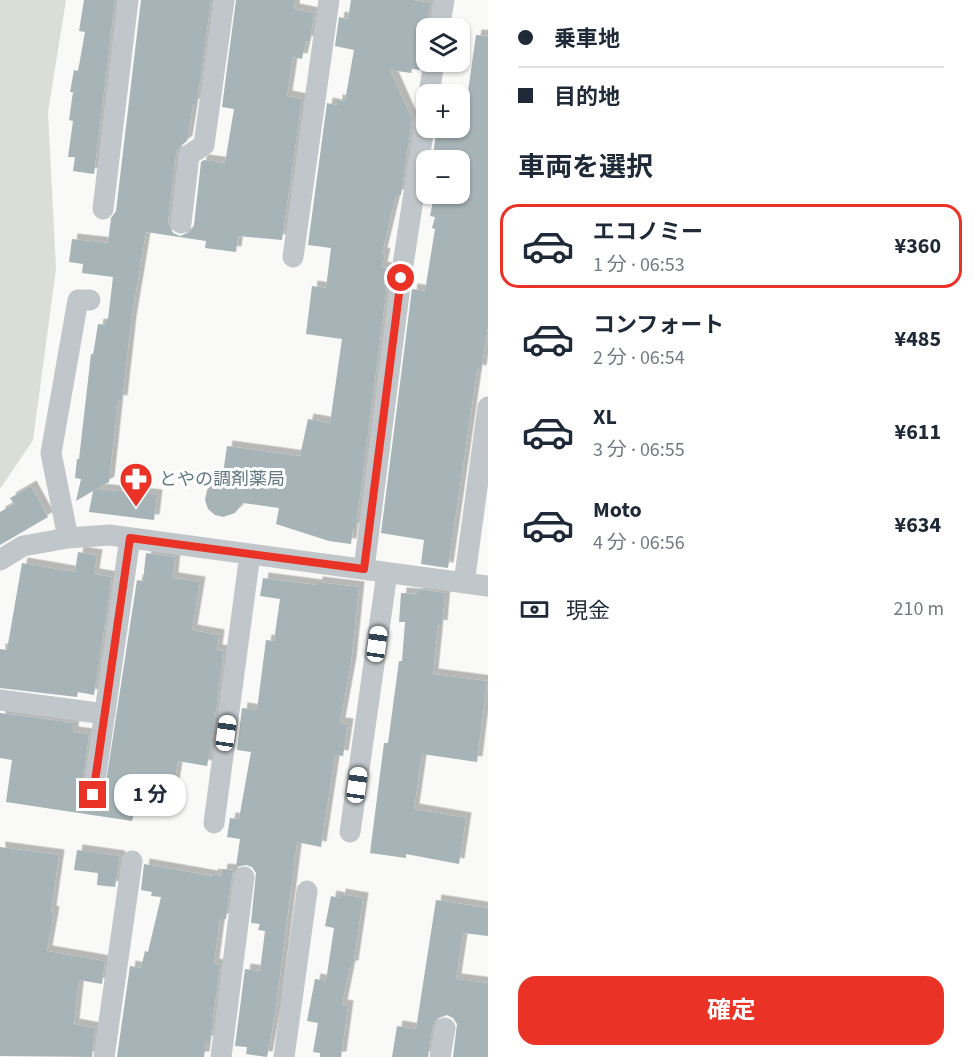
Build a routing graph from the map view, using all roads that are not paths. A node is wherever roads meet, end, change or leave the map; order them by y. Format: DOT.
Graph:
graph roads {
  1 [pos="128,0"];
  2 [pos="224,0"];
  3 [pos="329,0"];
  4 [pos="444,0"];
  5 [pos="441,18"];
  6 [pos="422,138"];
  7 [pos="103,208"];
  8 [pos="181,223"];
  9 [pos="293,257"];
  10 [pos="90,300"];
  11 [pos="488,407"];
  12 [pos="68,538"];
  13 [pos="130,538"];
  14 [pos="250,554"];
  15 [pos="0,560"];
  16 [pos="364,569"];
  17 [pos="387,573"];
  18 [pos="464,583"];
  19 [pos="488,586"];
  20 [pos="0,700"];
  21 [pos="105,714"];
  22 [pos="93,795"];
  23 [pos="214,823"];
  24 [pos="350,832"];
  25 [pos="132,861"];
  26 [pos="244,877"];
  27 [pos="308,891"];
  28 [pos="445,1028"];
  29 [pos="104,1057"];
  30 [pos="221,1057"];
  31 [pos="284,1057"];
  32 [pos="440,1057"];
  1 -- 7 [label="street"];
  2 -- 8 [label="street"];
  3 -- 9 [label="street"];
  4 -- 5 [label="street"];
  6 -- 16 [label="street"];
  10 -- 12 [label="street"];
  11 -- 18 [label="street"];
  12 -- 13 [label="street"];
  12 -- 15 [label="street"];
  13 -- 14 [label="street"];
  13 -- 21 [label="street"];
  14 -- 16 [label="street"];
  14 -- 23 [label="street"];
  16 -- 17 [label="street"];
  17 -- 18 [label="street"];
  17 -- 24 [label="street"];
  18 -- 19 [label="street"];
  20 -- 21 [label="street"];
  21 -- 22 [label="street"];
  25 -- 29 [label="street"];
  26 -- 30 [label="street"];
  27 -- 31 [label="street"];
  28 -- 32 [label="street"];
}
